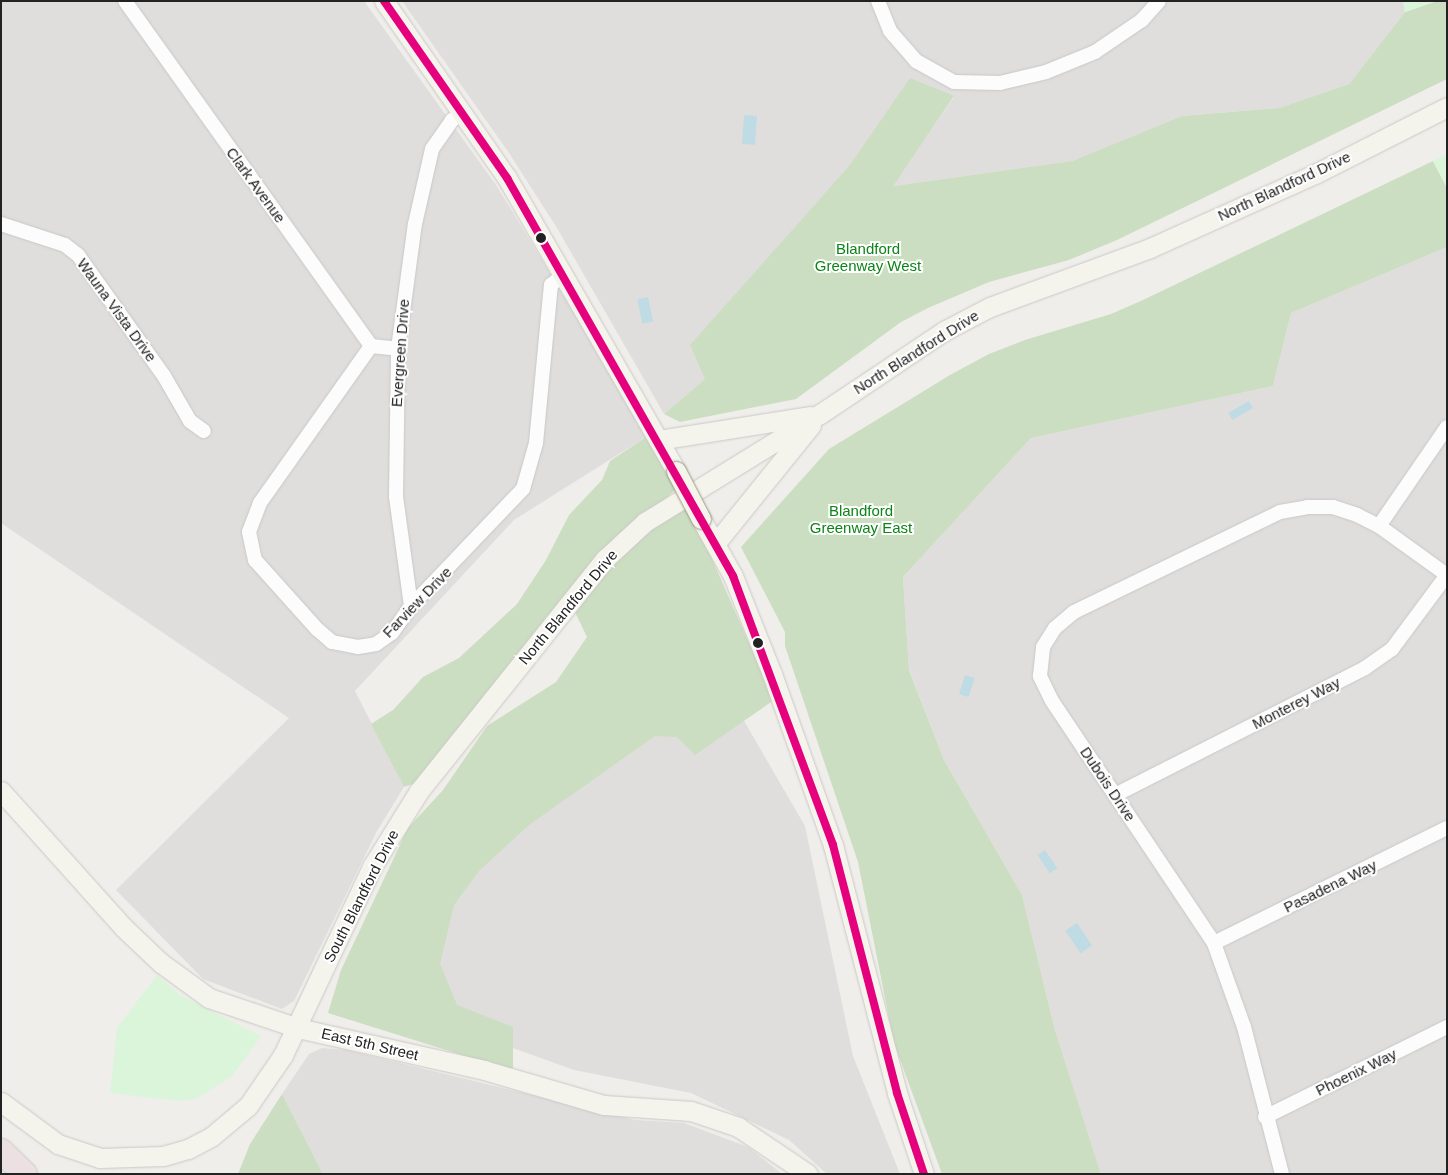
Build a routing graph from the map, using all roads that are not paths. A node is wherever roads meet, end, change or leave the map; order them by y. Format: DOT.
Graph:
graph roads {
  1 [pos="125,1"];
  2 [pos="384,1"];
  3 [pos="878,1"];
  4 [pos="1159,1"];
  5 [pos="1447,107"];
  6 [pos="462,114"];
  7 [pos="1,224"];
  8 [pos="564,274"];
  9 [pos="370,346"];
  10 [pos="398,350"];
  11 [pos="820,414"];
  12 [pos="1447,427"];
  13 [pos="204,431"];
  14 [pos="659,440"];
  15 [pos="1378,526"];
  16 [pos="715,544"];
  17 [pos="1447,575"];
  18 [pos="411,606"];
  19 [pos="491,700"];
  20 [pos="1,790"];
  21 [pos="1115,795"];
  22 [pos="1447,828"];
  23 [pos="1214,944"];
  24 [pos="1447,1027"];
  25 [pos="298,1028"];
  26 [pos="1,1102"];
  27 [pos="1266,1117"];
  28 [pos="1,1151"];
  29 [pos="25,1174"];
  30 [pos="808,1174"];
  31 [pos="924,1174"];
  32 [pos="1282,1174"];
  1 -- 9 [label="street, Clark Avenue"];
  2 -- 6 [label="street"];
  3 -- 4 [label="street"];
  5 -- 11 [label="street, North Blandford Drive"];
  6 -- 8 [label="street"];
  6 -- 10 [label="street, Evergreen Drive"];
  7 -- 13 [label="street, Wauna Vista Drive"];
  8 -- 14 [label="street"];
  8 -- 18 [label="street, Farview Drive"];
  9 -- 10 [label="street"];
  9 -- 18 [label="street, Farview Drive"];
  10 -- 18 [label="street, Evergreen Drive"];
  11 -- 14 [label="street"];
  11 -- 16 [label="street"];
  11 -- 19 [label="street, North Blandford Drive"];
  12 -- 15 [label="street"];
  14 -- 16 [label="street, bridge"];
  15 -- 17 [label="street, Dubois Drive"];
  15 -- 21 [label="street, Dubois Drive"];
  16 -- 31 [label="street"];
  17 -- 21 [label="street, Monterey Way"];
  19 -- 25 [label="street, South Blandford Drive"];
  20 -- 25 [label="street, East 5th Street"];
  21 -- 23 [label="street, Dubois Drive"];
  22 -- 23 [label="street, Pasadena Way"];
  23 -- 27 [label="street, Dubois Drive"];
  24 -- 27 [label="street, Phoenix Way"];
  25 -- 26 [label="street, South Blandford Drive"];
  25 -- 30 [label="street, East 5th Street"];
  27 -- 32 [label="street, Dubois Drive"];
  28 -- 29 [label="highway"];
}
